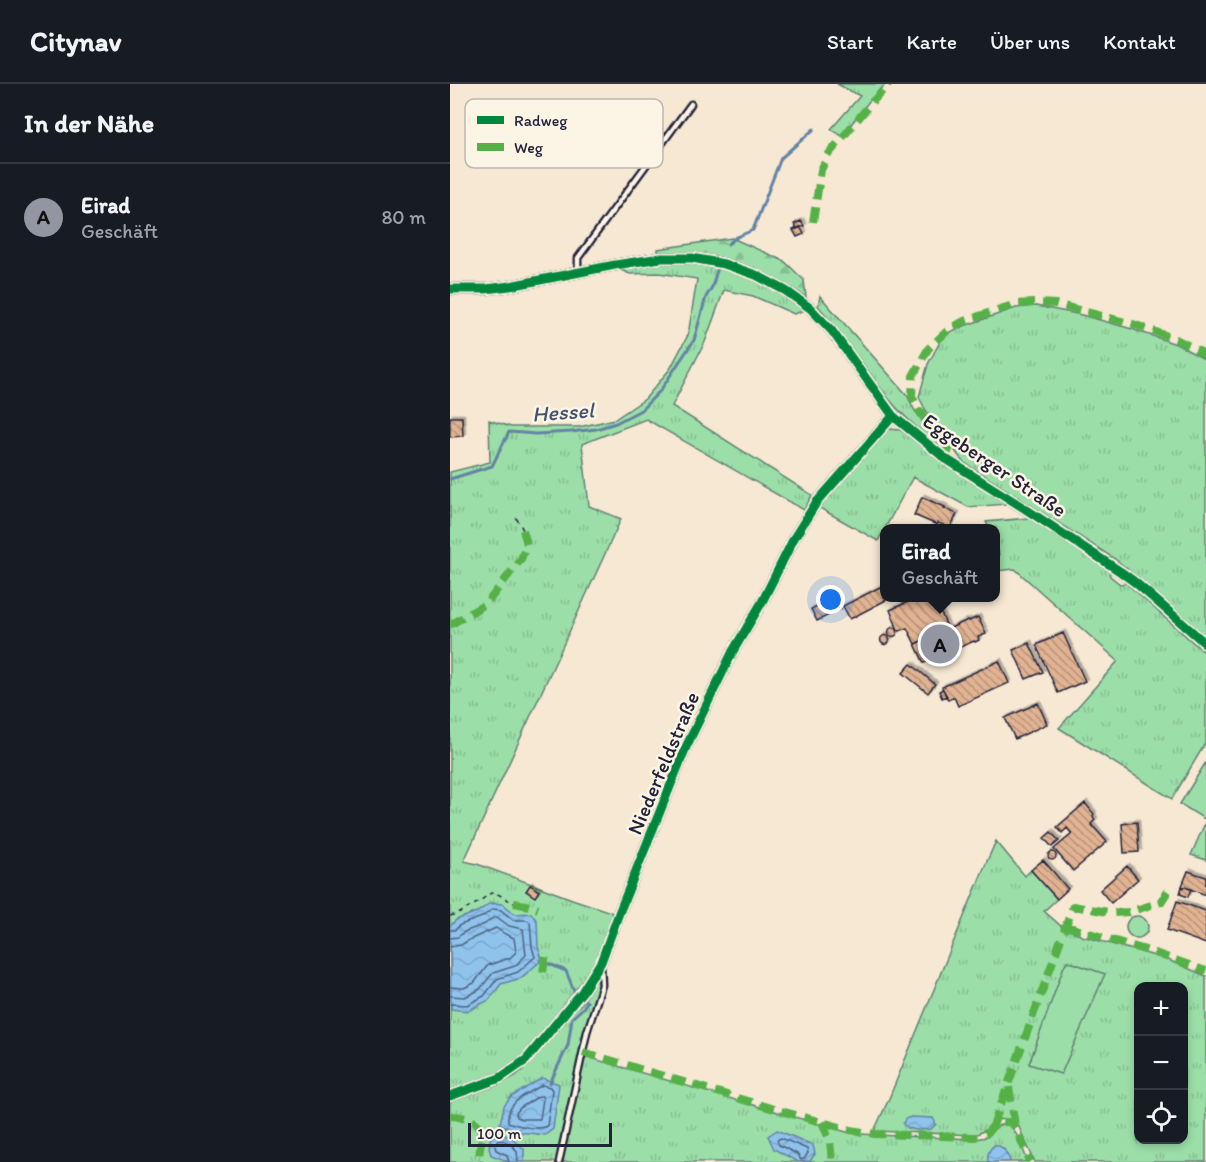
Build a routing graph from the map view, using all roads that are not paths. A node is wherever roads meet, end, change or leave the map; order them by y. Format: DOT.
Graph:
graph roads {
  1 [pos="691,104"];
  2 [pos="663,142"];
  3 [pos="644,168"];
  4 [pos="578,272"];
  5 [pos="450,289"];
  6 [pos="893,416"];
  7 [pos="1206,644"];
  8 [pos="601,962"];
  9 [pos="450,1096"];
  10 [pos="559,1162"];
  1 -- 2 [label="lane"];
  3 -- 4 [label="lane"];
  4 -- 5 [label="street, Eggeberger Straße"];
  4 -- 6 [label="street, Eggeberger Straße"];
  6 -- 7 [label="street, Eggeberger Straße"];
  6 -- 8 [label="street, Niederfeldstraße"];
  8 -- 9 [label="street, Niederfeldstraße"];
  8 -- 10 [label="lane"];
}
